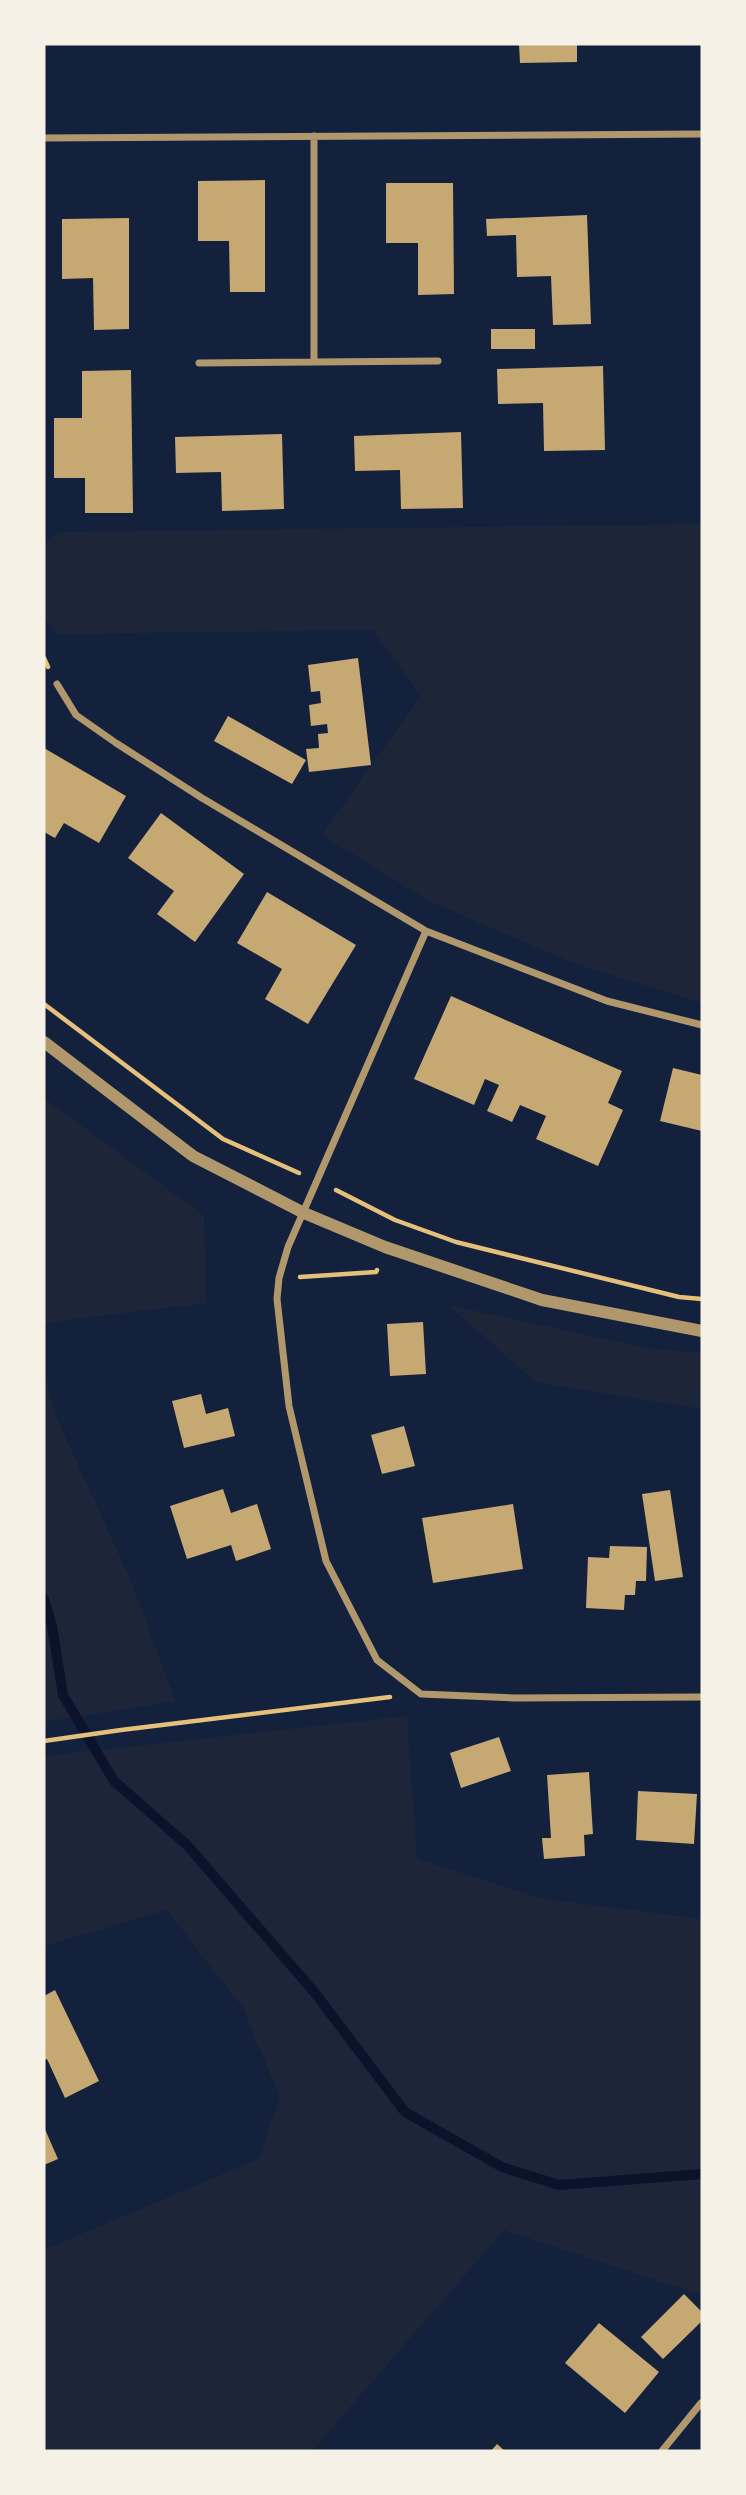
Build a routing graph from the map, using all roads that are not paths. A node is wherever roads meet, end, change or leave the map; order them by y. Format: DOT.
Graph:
graph roads {
  1 [pos="702,134"];
  2 [pos="314,136"];
  3 [pos="44,138"];
  4 [pos="438,361"];
  5 [pos="314,362"];
  6 [pos="198,363"];
  7 [pos="57,684"];
  8 [pos="426,931"];
  9 [pos="702,1025"];
  10 [pos="44,1042"];
  11 [pos="304,1213"];
  12 [pos="702,1331"];
  13 [pos="702,1697"];
  14 [pos="701,2403"];
  15 [pos="662,2451"];
  1 -- 2 [label="street"];
  2 -- 3 [label="street"];
  2 -- 5 [label="street"];
  4 -- 5 [label="street"];
  5 -- 6 [label="street"];
  7 -- 8 [label="street"];
  8 -- 9 [label="street"];
  8 -- 11 [label="street"];
  10 -- 11 [label="street"];
  11 -- 12 [label="street"];
  11 -- 13 [label="street"];
  14 -- 15 [label="street"];
}
